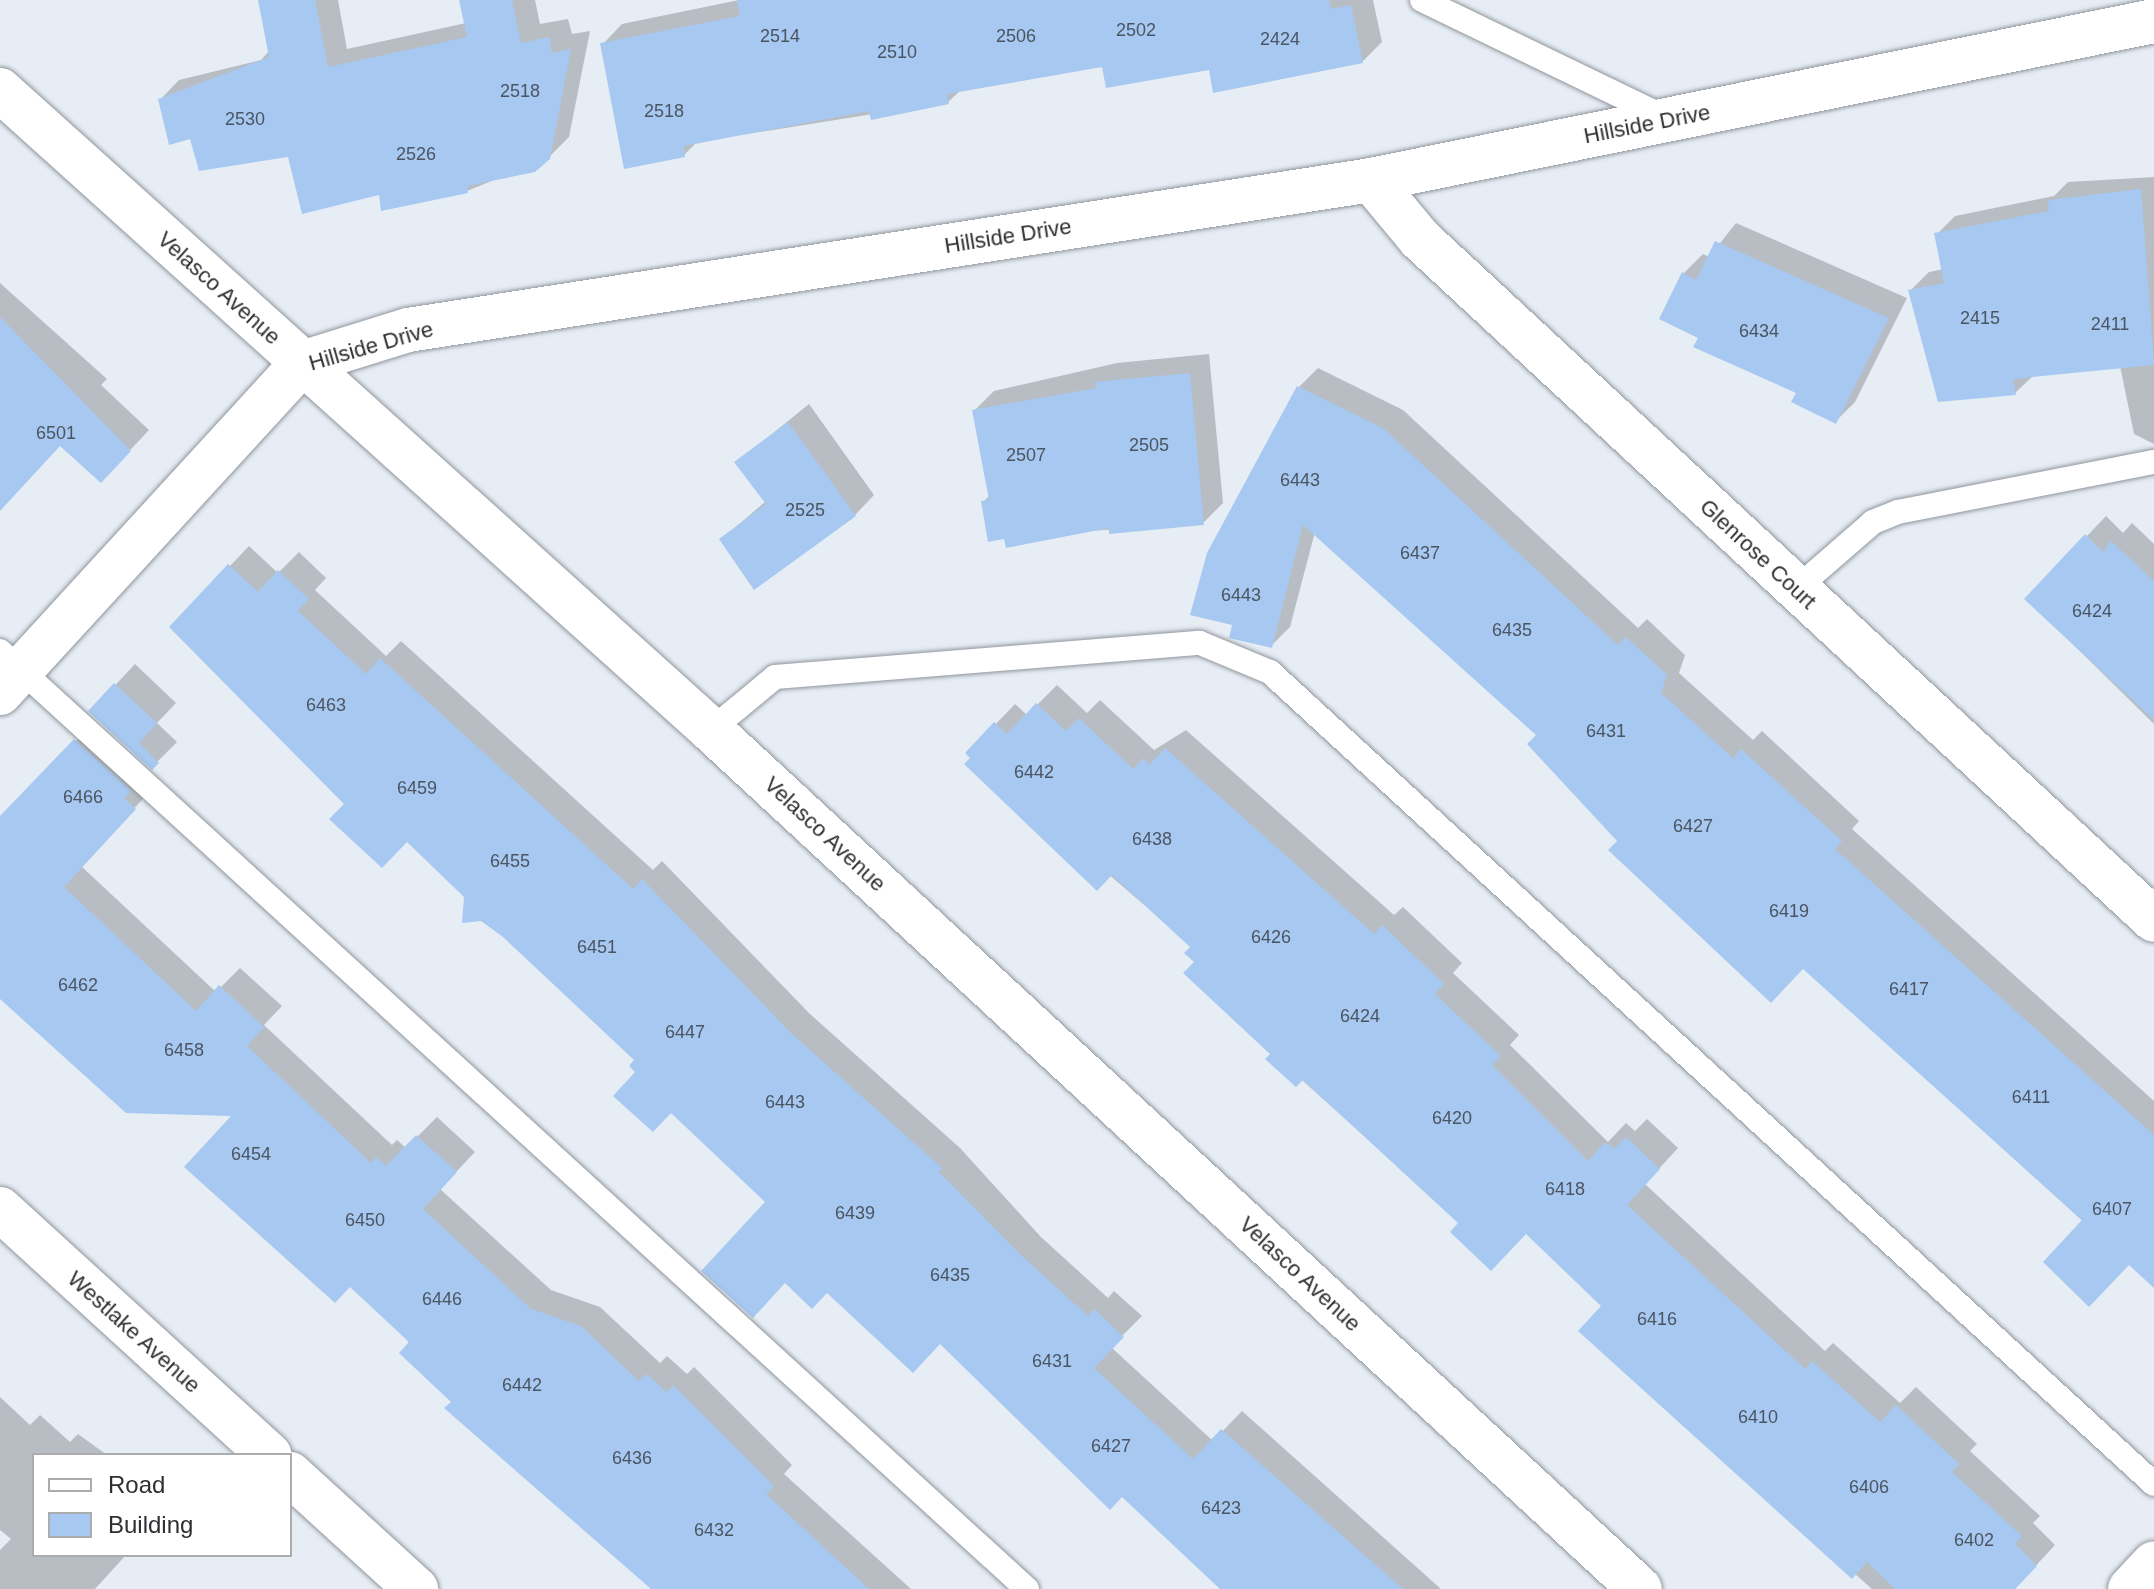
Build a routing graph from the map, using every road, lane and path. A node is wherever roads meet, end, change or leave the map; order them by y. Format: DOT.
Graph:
graph roads {
  1 [pos="1422,0"];
  2 [pos="2154,21"];
  3 [pos="0,90"];
  4 [pos="1670,120"];
  5 [pos="1371,180"];
  6 [pos="302,363"];
  7 [pos="2154,462"];
  8 [pos="1796,589"];
  9 [pos="7,671"];
  10 [pos="711,730"];
  11 [pos="2154,920"];
  12 [pos="0,1209"];
  13 [pos="267,1453"];
  14 [pos="292,1476"];
  15 [pos="2154,1484"];
  16 [pos="2154,1563"];
  17 [pos="416,1589"];
  18 [pos="1027,1589"];
  19 [pos="1640,1589"];
  20 [pos="2130,1589"];
  1 -- 4 [label="lane"];
  2 -- 4 [label="street, Hillside Drive"];
  3 -- 6 [label="street, Velasco Avenue"];
  4 -- 5 [label="street, Hillside Drive"];
  5 -- 6 [label="street, Hillside Drive"];
  5 -- 8 [label="street, Glenrose Court"];
  6 -- 9 [label="street, Hillside Drive"];
  6 -- 10 [label="street, Velasco Avenue"];
  7 -- 8 [label="lane"];
  8 -- 11 [label="street, Glenrose Court"];
  9 -- 18 [label="lane"];
  10 -- 15 [label="lane"];
  10 -- 19 [label="street, Velasco Avenue"];
  12 -- 13 [label="street, Westlake Avenue"];
  14 -- 17 [label="street"];
  16 -- 20 [label="street"];
}
